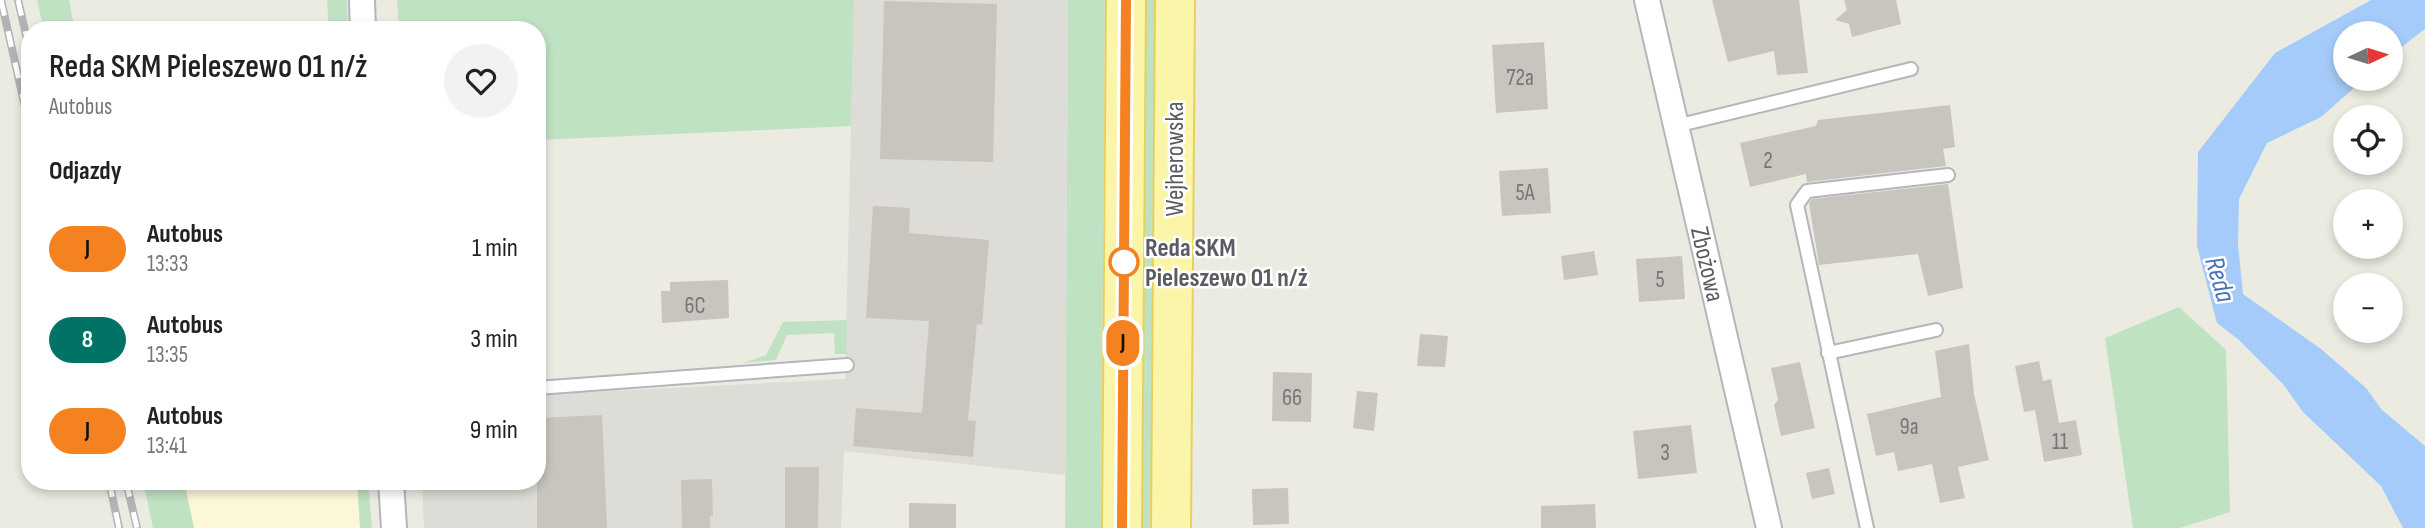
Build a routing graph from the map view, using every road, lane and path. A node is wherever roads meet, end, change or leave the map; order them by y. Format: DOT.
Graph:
graph roads {
  1 [pos="362,0"];
  2 [pos="1126,0"];
  3 [pos="1175,0"];
  4 [pos="1647,0"];
  5 [pos="363,21"];
  6 [pos="1912,69"];
  7 [pos="1676,126"];
  8 [pos="1948,175"];
  9 [pos="1936,330"];
  10 [pos="1828,353"];
  11 [pos="847,365"];
  12 [pos="546,387"];
  13 [pos="392,490"];
  14 [pos="394,528"];
  15 [pos="1122,528"];
  16 [pos="1171,528"];
  17 [pos="1769,528"];
  18 [pos="1867,528"];
  1 -- 5 [label="street"];
  2 -- 15 [label="main road, Wejherowska"];
  3 -- 16 [label="main road, Wejherowska"];
  4 -- 7 [label="street, Zbożowa"];
  6 -- 7 [label="lane"];
  7 -- 17 [label="street, Zbożowa"];
  8 -- 10 [label="lane"];
  9 -- 10 [label="lane"];
  10 -- 18 [label="lane"];
  11 -- 12 [label="lane"];
  13 -- 14 [label="street"];
}
